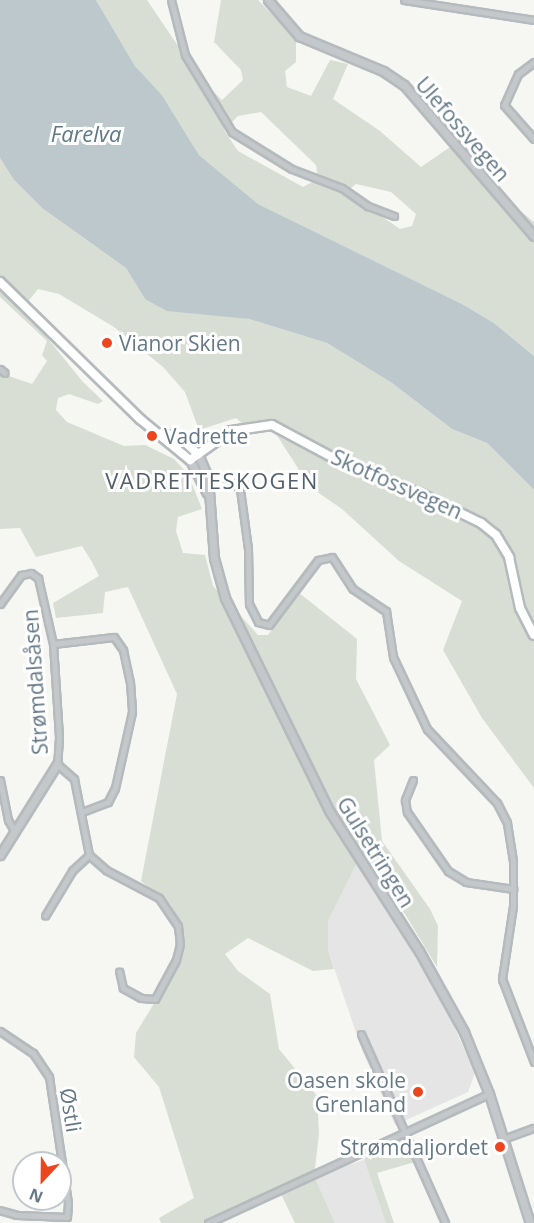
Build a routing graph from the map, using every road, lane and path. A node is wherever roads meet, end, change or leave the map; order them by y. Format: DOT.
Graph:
graph roads {
  1 [pos="171,0"];
  2 [pos="268,0"];
  3 [pos="404,0"];
  4 [pos="534,20"];
  5 [pos="534,62"];
  6 [pos="534,139"];
  7 [pos="394,216"];
  8 [pos="534,236"];
  9 [pos="0,282"];
  10 [pos="159,432"];
  11 [pos="198,454"];
  12 [pos="190,460"];
  13 [pos="205,477"];
  14 [pos="0,604"];
  15 [pos="534,634"];
  16 [pos="53,644"];
  17 [pos="57,764"];
  18 [pos="0,780"];
  19 [pos="412,780"];
  20 [pos="82,812"];
  21 [pos="15,832"];
  22 [pos="0,855"];
  23 [pos="89,855"];
  24 [pos="513,889"];
  25 [pos="45,916"];
  26 [pos="119,971"];
  27 [pos="0,1031"];
  28 [pos="361,1034"];
  29 [pos="534,1062"];
  30 [pos="489,1094"];
  31 [pos="534,1128"];
  32 [pos="405,1132"];
  33 [pos="503,1139"];
  34 [pos="0,1210"];
  35 [pos="26,1220"];
  36 [pos="208,1223"];
  37 [pos="445,1223"];
  38 [pos="530,1223"];
  1 -- 7 [label="street"];
  2 -- 8 [label="street, Ulefossvegen"];
  3 -- 4 [label="street"];
  5 -- 6 [label="street"];
  9 -- 10 [label="main road"];
  10 -- 11 [label="main road"];
  10 -- 12 [label="main road"];
  11 -- 12 [label="main road, Skotfossvegen"];
  11 -- 13 [label="street, Gulsetringen"];
  11 -- 15 [label="main road, Skotfossvegen"];
  12 -- 13 [label="street"];
  13 -- 24 [label="street"];
  13 -- 30 [label="street, Gulsetringen"];
  14 -- 16 [label="street, Strømdalsåsen"];
  16 -- 17 [label="street, Strømdalsåsen"];
  16 -- 20 [label="street"];
  17 -- 20 [label="street, Strømdalsåsen"];
  17 -- 21 [label="street"];
  18 -- 21 [label="street"];
  19 -- 24 [label="street"];
  20 -- 23 [label="street, Strømdalsåsen"];
  21 -- 22 [label="street"];
  23 -- 25 [label="street"];
  23 -- 26 [label="street"];
  24 -- 29 [label="street"];
  27 -- 35 [label="street, Østli"];
  28 -- 32 [label="street"];
  30 -- 32 [label="street"];
  30 -- 33 [label="street, Gulsetringen"];
  31 -- 33 [label="street"];
  32 -- 36 [label="street"];
  32 -- 37 [label="street"];
  33 -- 38 [label="street, Gulsetringen"];
  34 -- 35 [label="street"];
}
